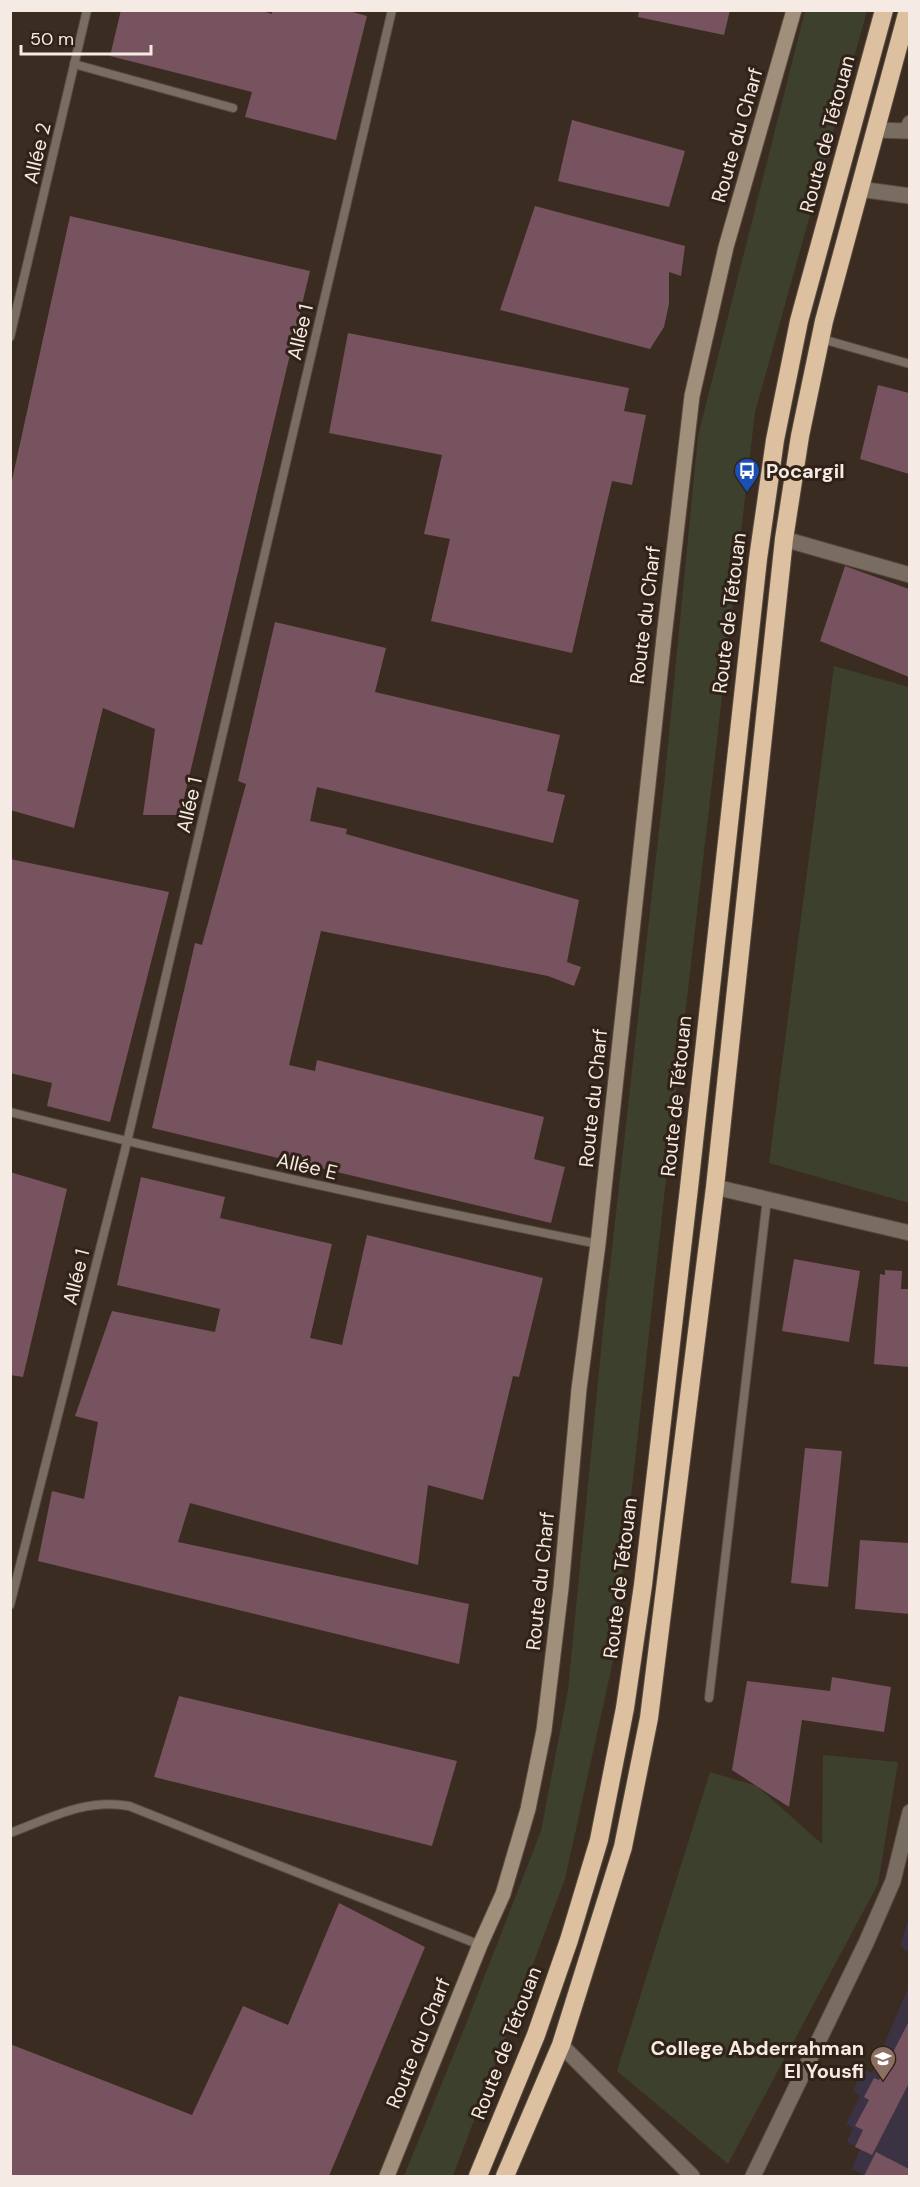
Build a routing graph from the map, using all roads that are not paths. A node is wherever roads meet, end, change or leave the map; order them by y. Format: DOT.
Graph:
graph roads {
  1 [pos="87,10"];
  2 [pos="392,10"];
  3 [pos="794,10"];
  4 [pos="884,10"];
  5 [pos="908,10"];
  6 [pos="74,64"];
  7 [pos="233,108"];
  8 [pos="909,129"];
  9 [pos="875,130"];
  10 [pos="859,189"];
  11 [pos="909,196"];
  12 [pos="10,337"];
  13 [pos="820,338"];
  14 [pos="909,364"];
  15 [pos="784,539"];
  16 [pos="909,574"];
  17 [pos="10,1112"];
  18 [pos="127,1142"];
  19 [pos="715,1187"];
  20 [pos="767,1199"];
  21 [pos="909,1233"];
  22 [pos="598,1244"];
  23 [pos="10,1605"];
  24 [pos="709,1698"];
  25 [pos="909,1812"];
  26 [pos="10,1833"];
  27 [pos="480,1945"];
  28 [pos="561,2045"];
  29 [pos="387,2176"];
  30 [pos="478,2176"];
  31 [pos="505,2176"];
  32 [pos="692,2176"];
  33 [pos="753,2176"];
  1 -- 6 [label="lane, Allée 2"];
  2 -- 18 [label="lane, Allée 1"];
  3 -- 22 [label="street, Route du Charf"];
  4 -- 30 [label="highway, Route de Tétouan"];
  5 -- 9 [label="highway"];
  6 -- 7 [label="lane"];
  6 -- 12 [label="lane, Allée 2"];
  8 -- 9 [label="street"];
  9 -- 10 [label="highway"];
  10 -- 11 [label="street"];
  10 -- 13 [label="highway"];
  13 -- 14 [label="lane"];
  13 -- 15 [label="highway"];
  15 -- 16 [label="street"];
  15 -- 19 [label="highway"];
  17 -- 18 [label="lane, Allée E"];
  18 -- 22 [label="lane, Allée E"];
  18 -- 23 [label="lane, Allée 1"];
  19 -- 20 [label="street"];
  19 -- 28 [label="highway"];
  20 -- 21 [label="street"];
  20 -- 24 [label="lane"];
  22 -- 27 [label="street, Route du Charf"];
  25 -- 33 [label="street"];
  26 -- 27 [label="lane"];
  27 -- 29 [label="street, Route du Charf"];
  28 -- 31 [label="highway"];
  28 -- 32 [label="street"];
}
